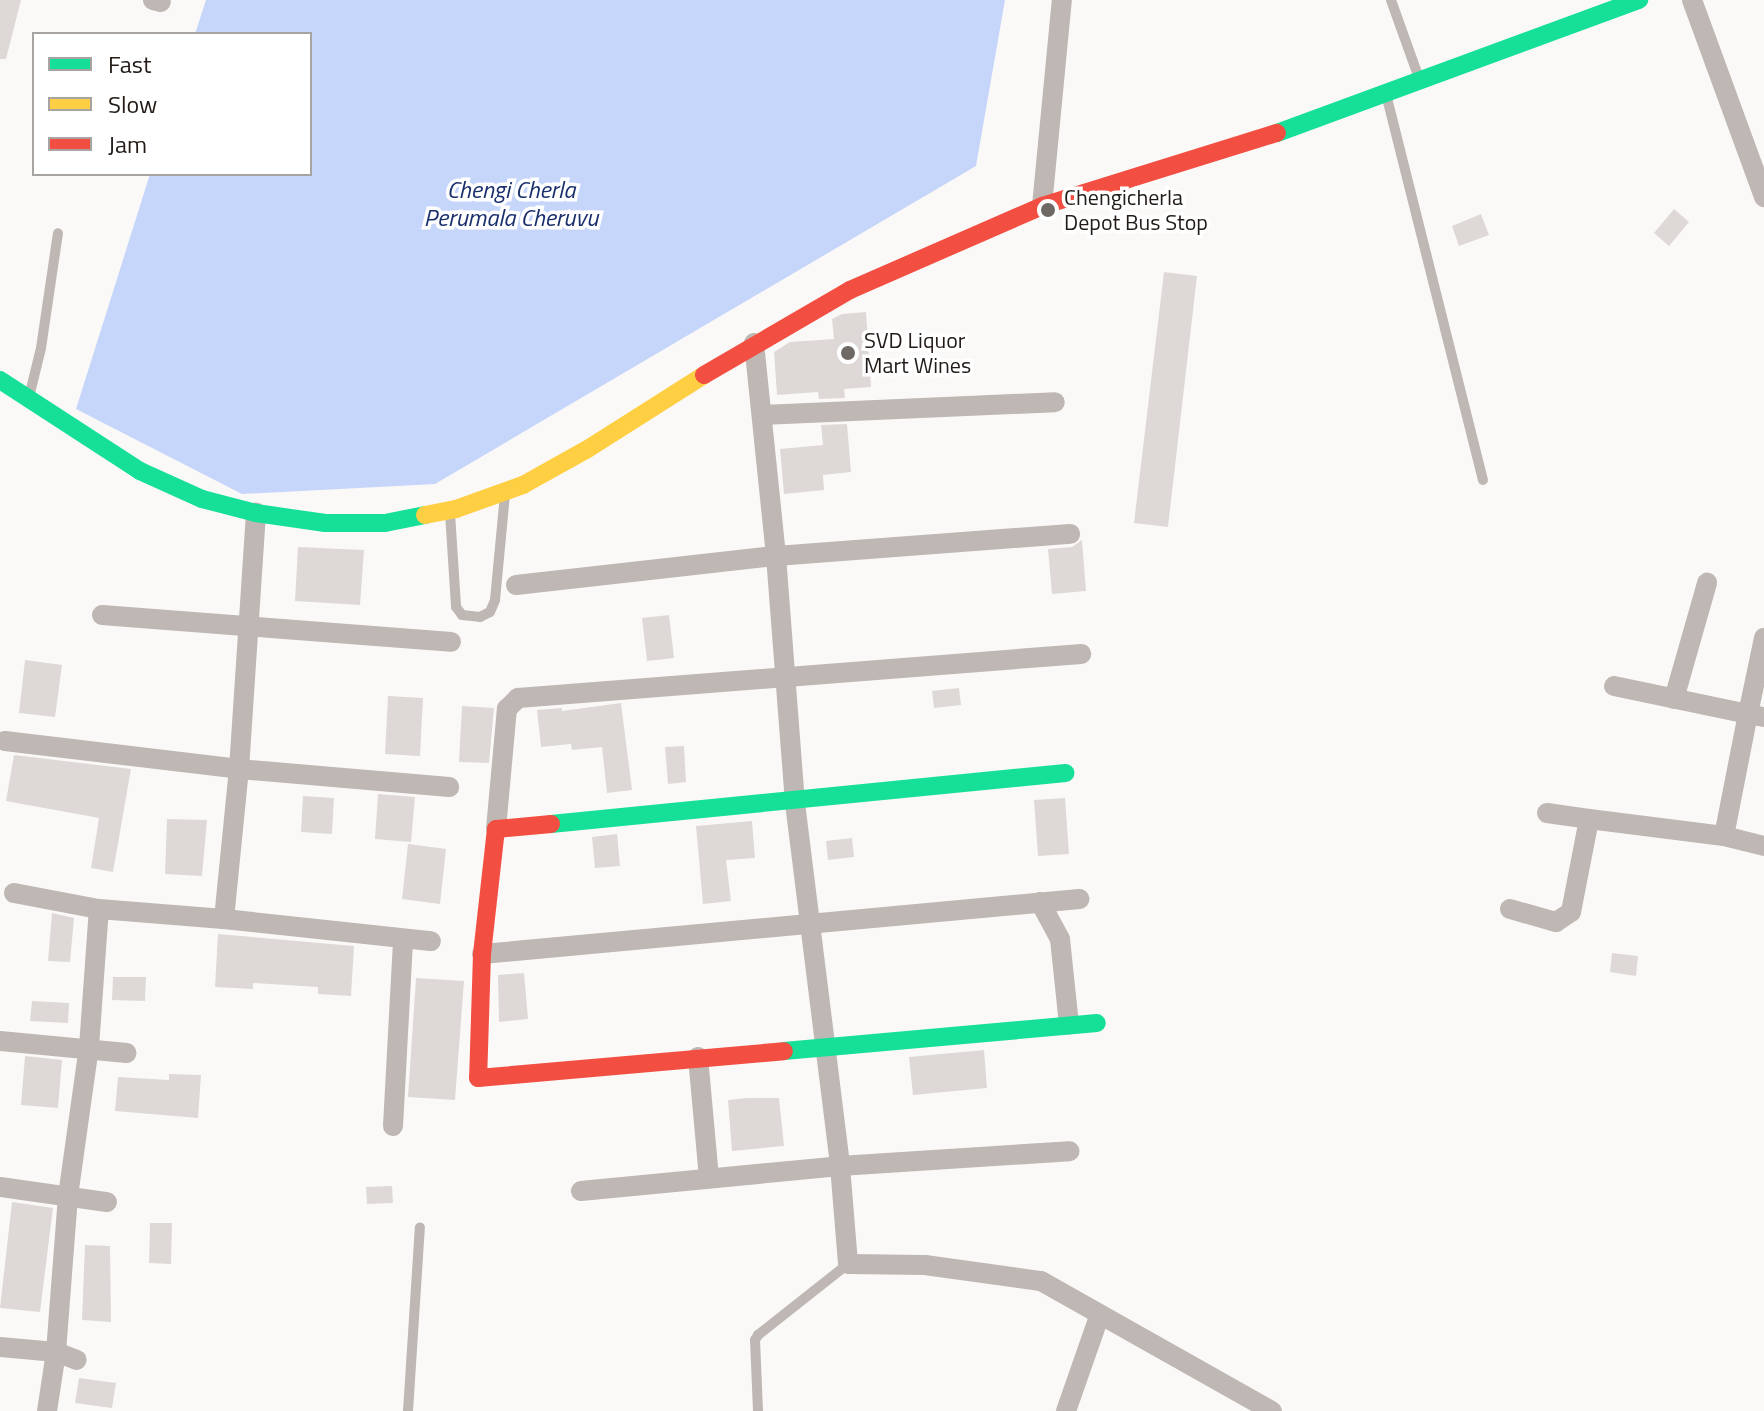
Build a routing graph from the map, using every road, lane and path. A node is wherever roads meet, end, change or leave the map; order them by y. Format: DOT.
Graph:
graph roads {
  1 [pos="1062,0"];
  2 [pos="1391,0"];
  3 [pos="1639,0"];
  4 [pos="1692,0"];
  5 [pos="1420,80"];
  6 [pos="1386,92"];
  7 [pos="1756,154"];
  8 [pos="1764,197"];
  9 [pos="1042,206"];
  10 [pos="58,233"];
  11 [pos="754,343"];
  12 [pos="0,380"];
  13 [pos="28,399"];
  14 [pos="1055,402"];
  15 [pos="762,415"];
  16 [pos="1483,480"];
  17 [pos="505,492"];
  18 [pos="450,511"];
  19 [pos="256,513"];
  20 [pos="1070,534"];
  21 [pos="776,556"];
  22 [pos="1707,583"];
  23 [pos="516,585"];
  24 [pos="102,615"];
  25 [pos="247,628"];
  26 [pos="1764,638"];
  27 [pos="451,642"];
  28 [pos="1081,654"];
  29 [pos="786,677"];
  30 [pos="1614,686"];
  31 [pos="1674,699"];
  32 [pos="1756,716"];
  33 [pos="5,741"];
  34 [pos="239,769"];
  35 [pos="1065,773"];
  36 [pos="449,787"];
  37 [pos="795,803"];
  38 [pos="1547,813"];
  39 [pos="1589,819"];
  40 [pos="496,829"];
  41 [pos="1724,836"];
  42 [pos="1764,846"];
  43 [pos="14,893"];
  44 [pos="1079,899"];
  45 [pos="1040,902"];
  46 [pos="99,909"];
  47 [pos="1510,909"];
  48 [pos="224,919"];
  49 [pos="810,925"];
  50 [pos="403,939"];
  51 [pos="431,941"];
  52 [pos="482,954"];
  53 [pos="1097,1023"];
  54 [pos="1069,1025"];
  55 [pos="0,1041"];
  56 [pos="826,1045"];
  57 [pos="89,1047"];
  58 [pos="126,1053"];
  59 [pos="698,1057"];
  60 [pos="393,1126"];
  61 [pos="1070,1151"];
  62 [pos="840,1166"];
  63 [pos="709,1179"];
  64 [pos="0,1187"];
  65 [pos="581,1191"];
  66 [pos="68,1196"];
  67 [pos="107,1202"];
  68 [pos="420,1227"];
  69 [pos="848,1264"];
  70 [pos="1099,1317"];
  71 [pos="0,1347"];
  72 [pos="56,1352"];
  73 [pos="77,1360"];
  74 [pos="47,1411"];
  75 [pos="408,1411"];
  76 [pos="758,1411"];
  77 [pos="1066,1411"];
  78 [pos="1272,1411"];
  1 -- 9 [label="street"];
  2 -- 5 [label="lane"];
  3 -- 5 [label="street"];
  4 -- 7 [label="street"];
  5 -- 6 [label="street"];
  6 -- 9 [label="street"];
  6 -- 16 [label="lane"];
  7 -- 8 [label="street"];
  9 -- 11 [label="street"];
  10 -- 13 [label="lane"];
  11 -- 15 [label="street"];
  11 -- 17 [label="street"];
  12 -- 13 [label="street"];
  13 -- 19 [label="street"];
  14 -- 15 [label="street"];
  15 -- 21 [label="street"];
  17 -- 18 [label="street"];
  17 -- 18 [label="lane"];
  18 -- 19 [label="street"];
  19 -- 25 [label="street"];
  20 -- 21 [label="street"];
  21 -- 23 [label="street"];
  21 -- 29 [label="street"];
  22 -- 31 [label="street"];
  24 -- 25 [label="street"];
  25 -- 27 [label="street"];
  25 -- 34 [label="street"];
  26 -- 32 [label="street"];
  28 -- 29 [label="street"];
  29 -- 37 [label="street"];
  29 -- 40 [label="street"];
  30 -- 31 [label="street"];
  31 -- 32 [label="street"];
  32 -- 41 [label="street"];
  33 -- 34 [label="street"];
  34 -- 36 [label="street"];
  34 -- 48 [label="street"];
  35 -- 37 [label="street"];
  37 -- 40 [label="street"];
  37 -- 49 [label="street"];
  38 -- 39 [label="street"];
  39 -- 41 [label="street"];
  39 -- 47 [label="street"];
  40 -- 52 [label="street"];
  41 -- 42 [label="street"];
  43 -- 46 [label="street"];
  44 -- 45 [label="street"];
  45 -- 49 [label="street"];
  45 -- 54 [label="street"];
  46 -- 48 [label="street"];
  46 -- 57 [label="street"];
  48 -- 50 [label="street"];
  49 -- 52 [label="street"];
  49 -- 56 [label="street"];
  50 -- 51 [label="street"];
  50 -- 60 [label="street"];
  52 -- 59 [label="street"];
  53 -- 54 [label="street"];
  54 -- 56 [label="street"];
  55 -- 57 [label="street"];
  56 -- 59 [label="street"];
  56 -- 62 [label="street"];
  57 -- 58 [label="street"];
  57 -- 66 [label="street"];
  59 -- 63 [label="street"];
  61 -- 62 [label="street"];
  62 -- 63 [label="street"];
  62 -- 69 [label="street"];
  63 -- 65 [label="street"];
  64 -- 66 [label="street"];
  66 -- 67 [label="street"];
  66 -- 72 [label="street"];
  68 -- 75 [label="lane"];
  69 -- 70 [label="street"];
  69 -- 76 [label="lane"];
  70 -- 77 [label="street"];
  70 -- 78 [label="street"];
  71 -- 72 [label="street"];
  72 -- 73 [label="street"];
  72 -- 74 [label="street"];
}
